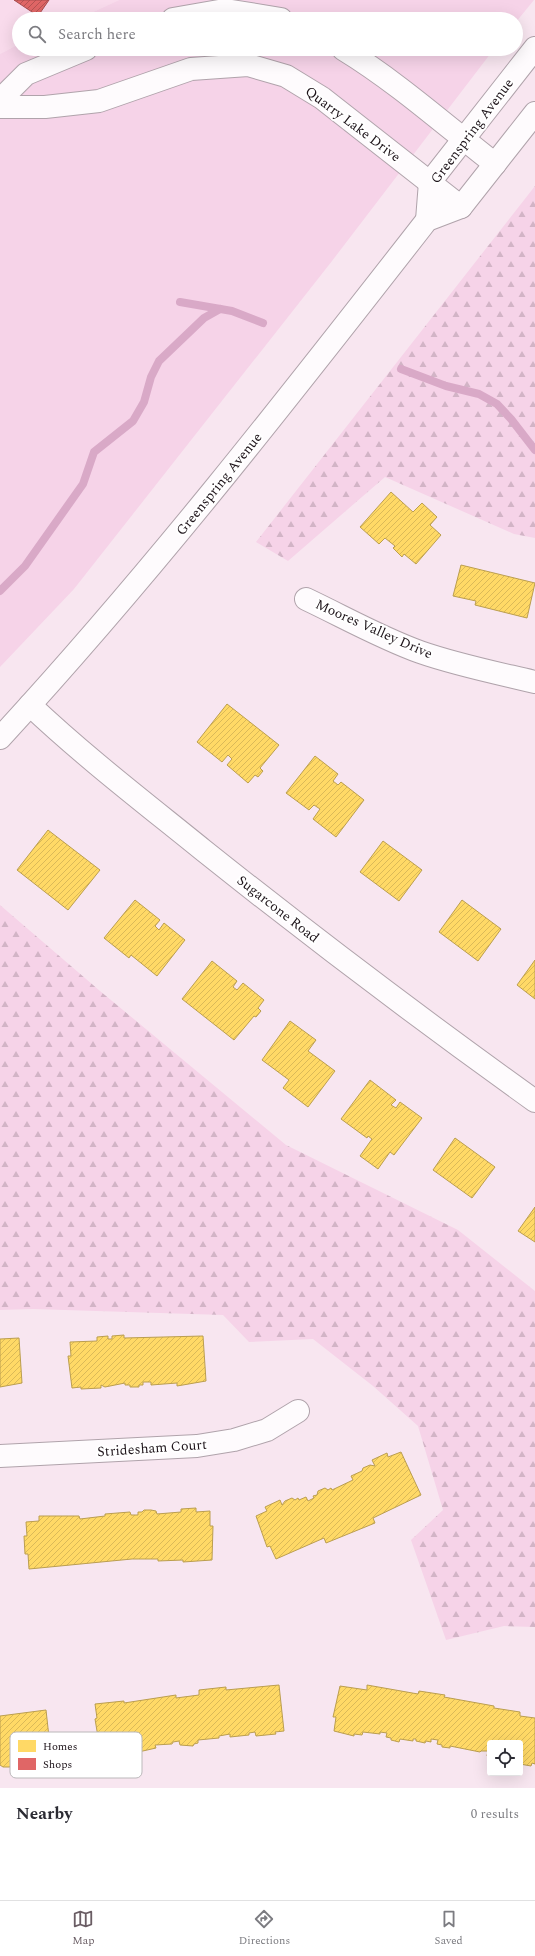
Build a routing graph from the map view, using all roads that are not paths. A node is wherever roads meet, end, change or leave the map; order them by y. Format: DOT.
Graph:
graph roads {
  1 [pos="213,12"];
  2 [pos="237,12"];
  3 [pos="535,48"];
  4 [pos="69,56"];
  5 [pos="354,56"];
  6 [pos="0,100"];
  7 [pos="0,107"];
  8 [pos="535,113"];
  9 [pos="464,140"];
  10 [pos="495,164"];
  11 [pos="430,182"];
  12 [pos="461,207"];
  13 [pos="426,220"];
  14 [pos="306,599"];
  15 [pos="535,682"];
  16 [pos="30,705"];
  17 [pos="0,738"];
  18 [pos="535,1101"];
  19 [pos="298,1411"];
  20 [pos="0,1456"];
  1 -- 2 [label="street"];
  3 -- 9 [label="street, Greenspring Avenue"];
  4 -- 6 [label="street"];
  5 -- 9 [label="street"];
  7 -- 11 [label="street, Quarry Lake Drive"];
  8 -- 10 [label="street"];
  9 -- 10 [label="street"];
  9 -- 11 [label="street, Greenspring Avenue"];
  10 -- 12 [label="street"];
  11 -- 12 [label="street, Quarry Lake Drive"];
  11 -- 13 [label="street, Greenspring Avenue"];
  12 -- 13 [label="street"];
  13 -- 16 [label="street, Greenspring Avenue"];
  14 -- 15 [label="street, Moores Valley Drive"];
  16 -- 17 [label="street, Greenspring Avenue"];
  16 -- 18 [label="street, Sugarcone Road"];
  19 -- 20 [label="street, Stridesham Court"];
}
